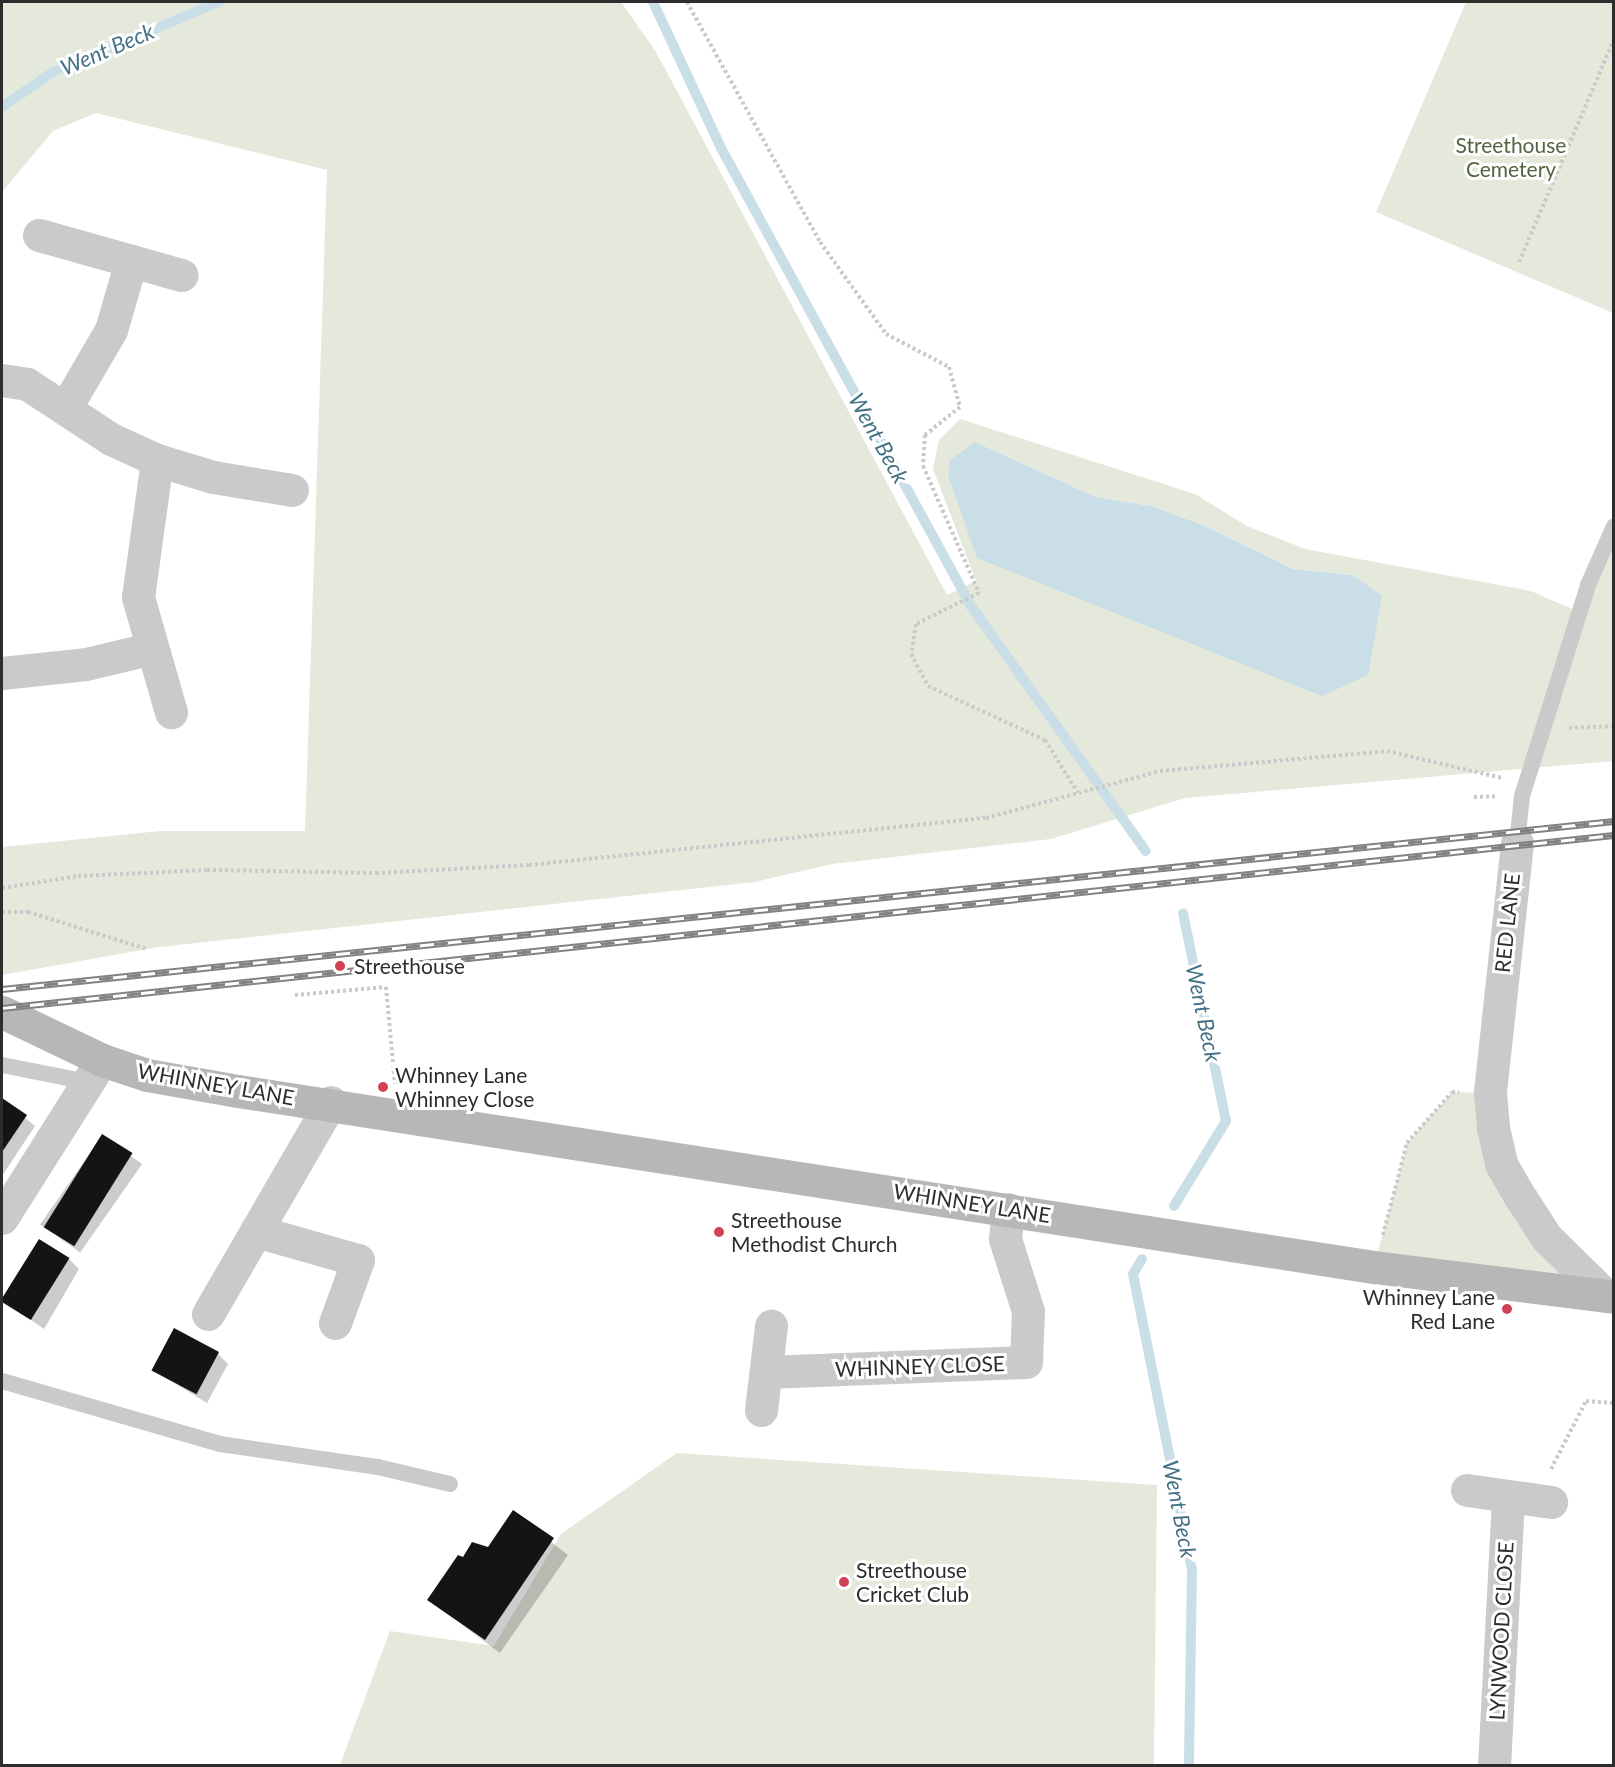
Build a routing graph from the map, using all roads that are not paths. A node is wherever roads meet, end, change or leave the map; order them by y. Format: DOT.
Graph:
graph roads {
  1 [pos="39,235"];
  2 [pos="131,261"];
  3 [pos="181,275"];
  4 [pos="2,380"];
  5 [pos="66,407"];
  6 [pos="157,460"];
  7 [pos="291,490"];
  8 [pos="1614,526"];
  9 [pos="149,649"];
  10 [pos="2,673"];
  11 [pos="171,711"];
  12 [pos="1517,843"];
  13 [pos="2,1012"];
  14 [pos="2,1065"];
  15 [pos="95,1071"];
  16 [pos="331,1102"];
  17 [pos="1008,1209"];
  18 [pos="2,1218"];
  19 [pos="256,1230"];
  20 [pos="1610,1296"];
  21 [pos="208,1314"];
  22 [pos="335,1323"];
  23 [pos="771,1326"];
  24 [pos="766,1372"];
  25 [pos="2,1381"];
  26 [pos="761,1410"];
  27 [pos="450,1484"];
  28 [pos="1467,1490"];
  29 [pos="1494,1766"];
  1 -- 2 [label="street"];
  2 -- 3 [label="street"];
  2 -- 5 [label="street"];
  4 -- 5 [label="street"];
  5 -- 6 [label="street"];
  6 -- 7 [label="street"];
  6 -- 9 [label="street"];
  8 -- 12 [label="lane, RED LANE"];
  9 -- 10 [label="street"];
  9 -- 11 [label="street"];
  12 -- 20 [label="street, RED LANE"];
  13 -- 15 [label="street, WHINNEY LANE"];
  14 -- 15 [label="lane"];
  15 -- 16 [label="street, WHINNEY LANE"];
  15 -- 18 [label="street"];
  16 -- 17 [label="street, WHINNEY LANE"];
  16 -- 19 [label="street, WHINNEY LANE"];
  17 -- 20 [label="street, WHINNEY LANE"];
  17 -- 24 [label="street, WHINNEY CLOSE"];
  19 -- 21 [label="street, WHINNEY LANE"];
  19 -- 22 [label="street"];
  23 -- 24 [label="street"];
  24 -- 26 [label="street"];
  25 -- 27 [label="lane"];
  28 -- 29 [label="street, LYNWOOD CLOSE"];
}
